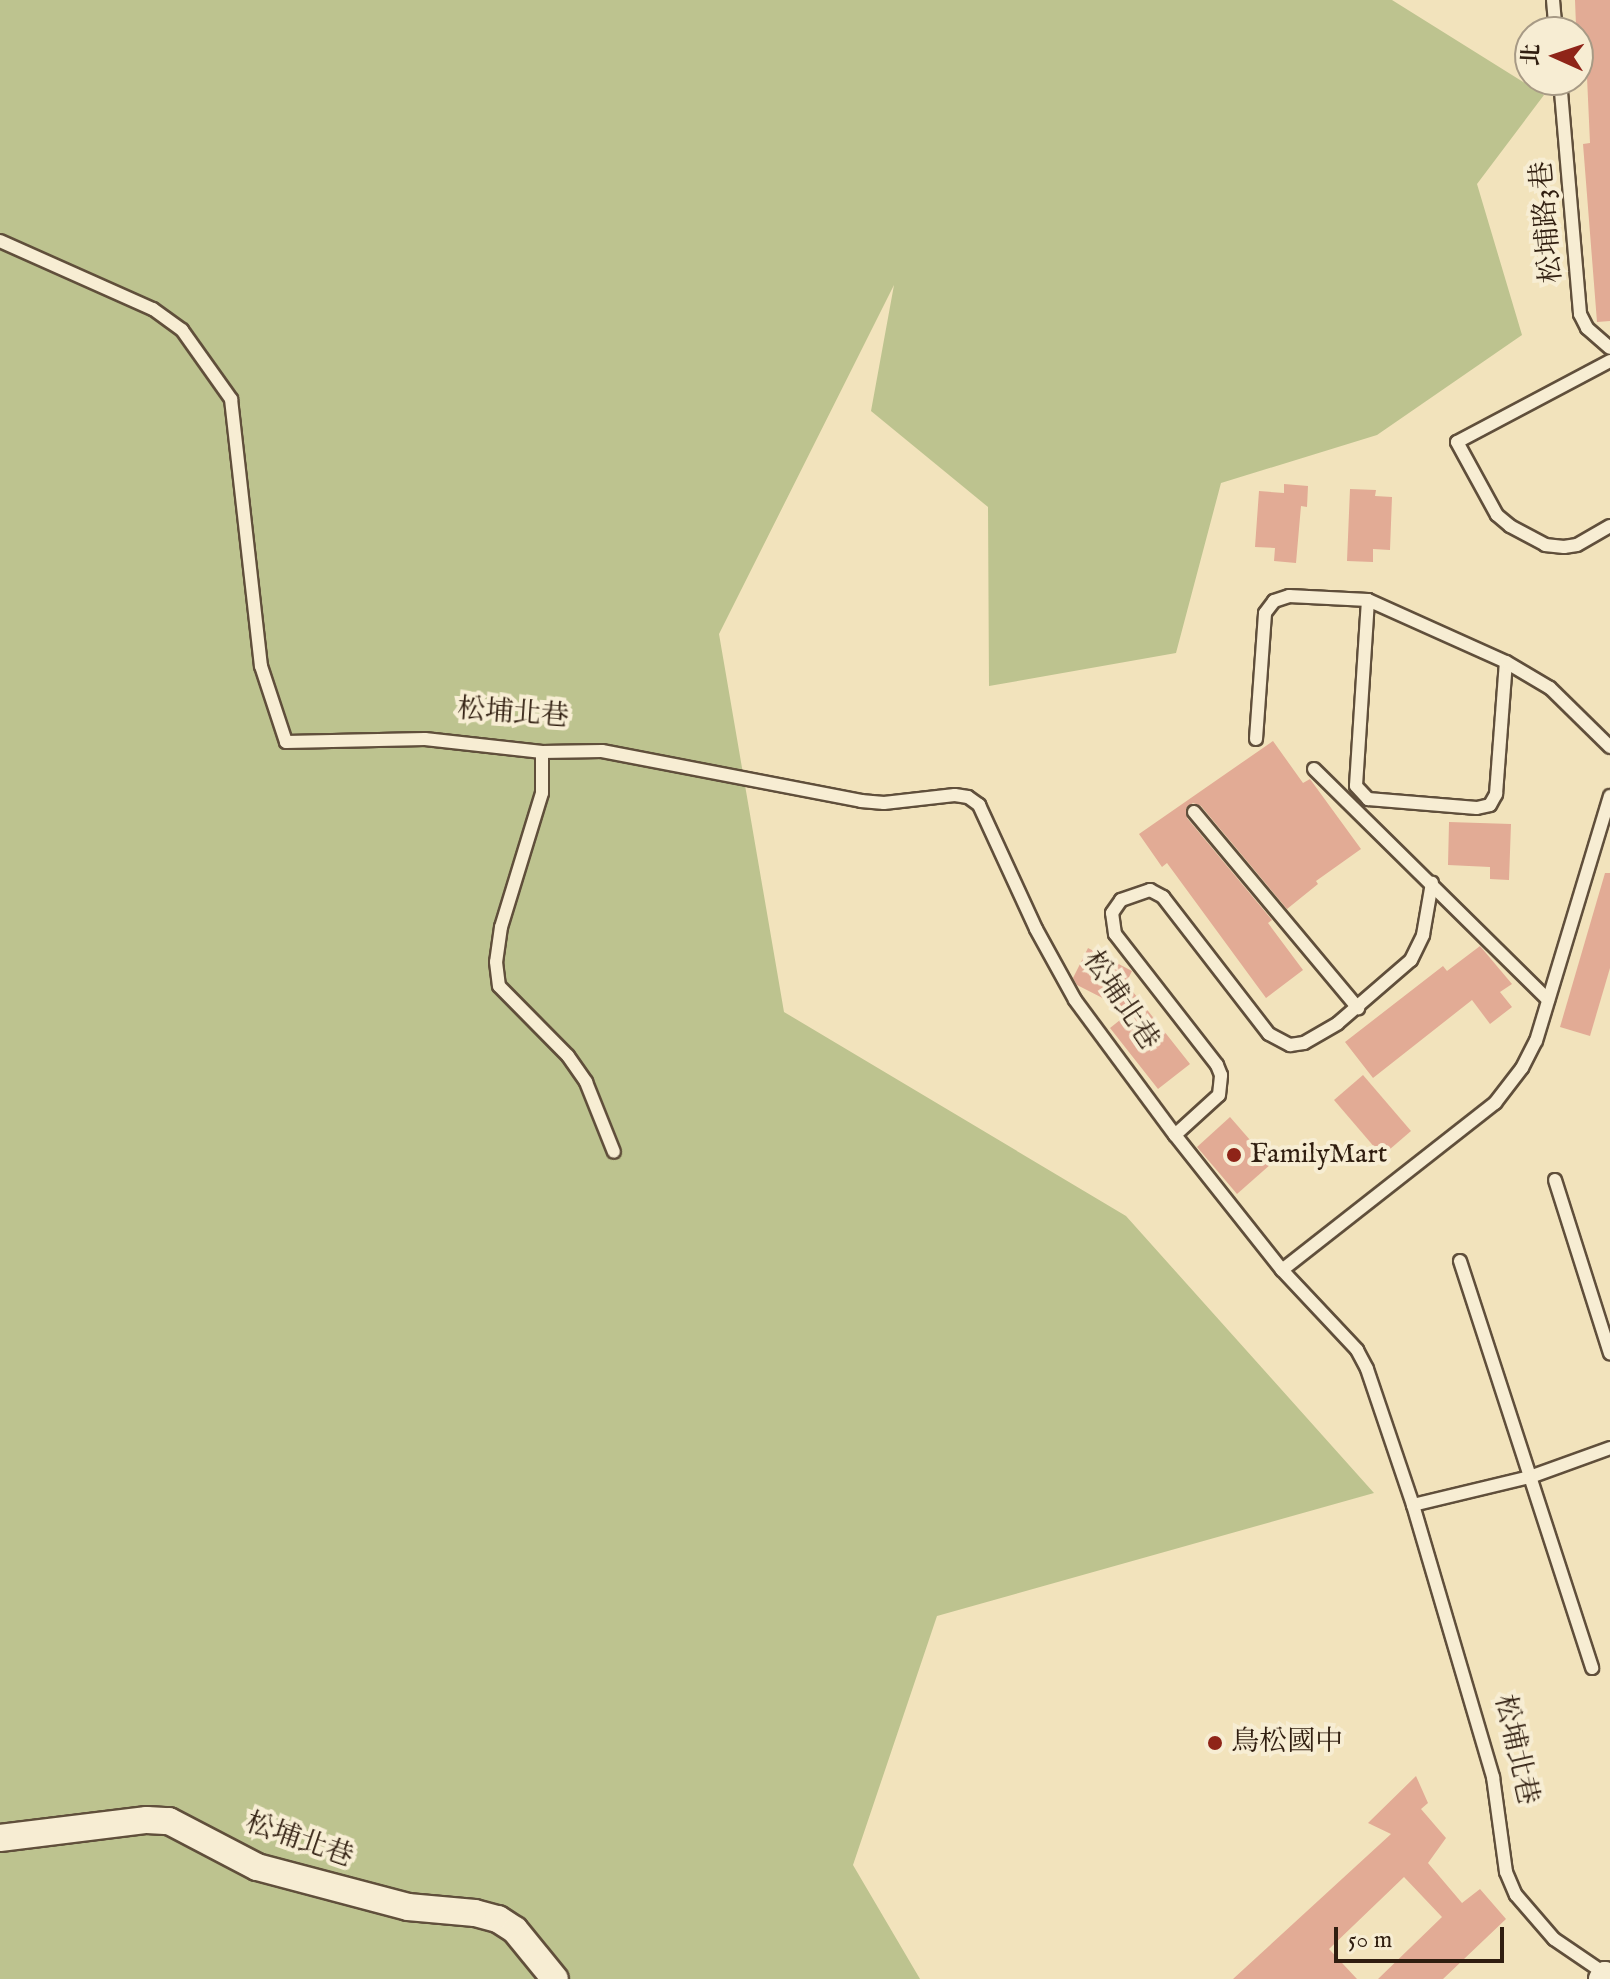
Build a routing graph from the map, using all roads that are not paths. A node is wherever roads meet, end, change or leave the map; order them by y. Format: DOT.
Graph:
graph roads {
  1 [pos="1561,96"];
  2 [pos="0,241"];
  3 [pos="1610,348"];
  4 [pos="1610,361"];
  5 [pos="1610,526"];
  6 [pos="1368,600"];
  7 [pos="1506,662"];
  8 [pos="1256,739"];
  9 [pos="1610,747"];
  10 [pos="542,752"];
  11 [pos="1314,769"];
  12 [pos="1610,796"];
  13 [pos="1194,812"];
  14 [pos="1432,883"];
  15 [pos="1548,1000"];
  16 [pos="1358,1008"];
  17 [pos="1175,1135"];
  18 [pos="614,1152"];
  19 [pos="1555,1180"];
  20 [pos="1460,1261"];
  21 [pos="1282,1270"];
  22 [pos="1610,1353"];
  23 [pos="1610,1448"];
  24 [pos="1530,1477"];
  25 [pos="1413,1505"];
  26 [pos="1592,1668"];
  27 [pos="0,1838"];
  28 [pos="1606,1977"];
  29 [pos="555,1979"];
  1 -- 3 [label="lane, 松埔路3巷"];
  2 -- 10 [label="lane, 松埔北巷"];
  4 -- 5 [label="lane"];
  6 -- 7 [label="lane"];
  6 -- 7 [label="lane"];
  6 -- 8 [label="lane"];
  7 -- 9 [label="lane"];
  10 -- 17 [label="lane, 松埔北巷"];
  10 -- 18 [label="lane"];
  11 -- 14 [label="lane"];
  12 -- 15 [label="lane"];
  13 -- 16 [label="lane"];
  14 -- 15 [label="lane"];
  14 -- 16 [label="lane, 松埔北巷"];
  15 -- 21 [label="lane"];
  16 -- 17 [label="lane, 松埔北巷"];
  17 -- 21 [label="lane, 松埔北巷"];
  19 -- 22 [label="lane"];
  20 -- 24 [label="lane"];
  21 -- 25 [label="lane, 松埔北巷"];
  23 -- 24 [label="lane"];
  24 -- 25 [label="lane"];
  24 -- 26 [label="lane"];
  25 -- 28 [label="lane, 松埔北巷"];
  27 -- 29 [label="street, 松埔北巷"];
}
